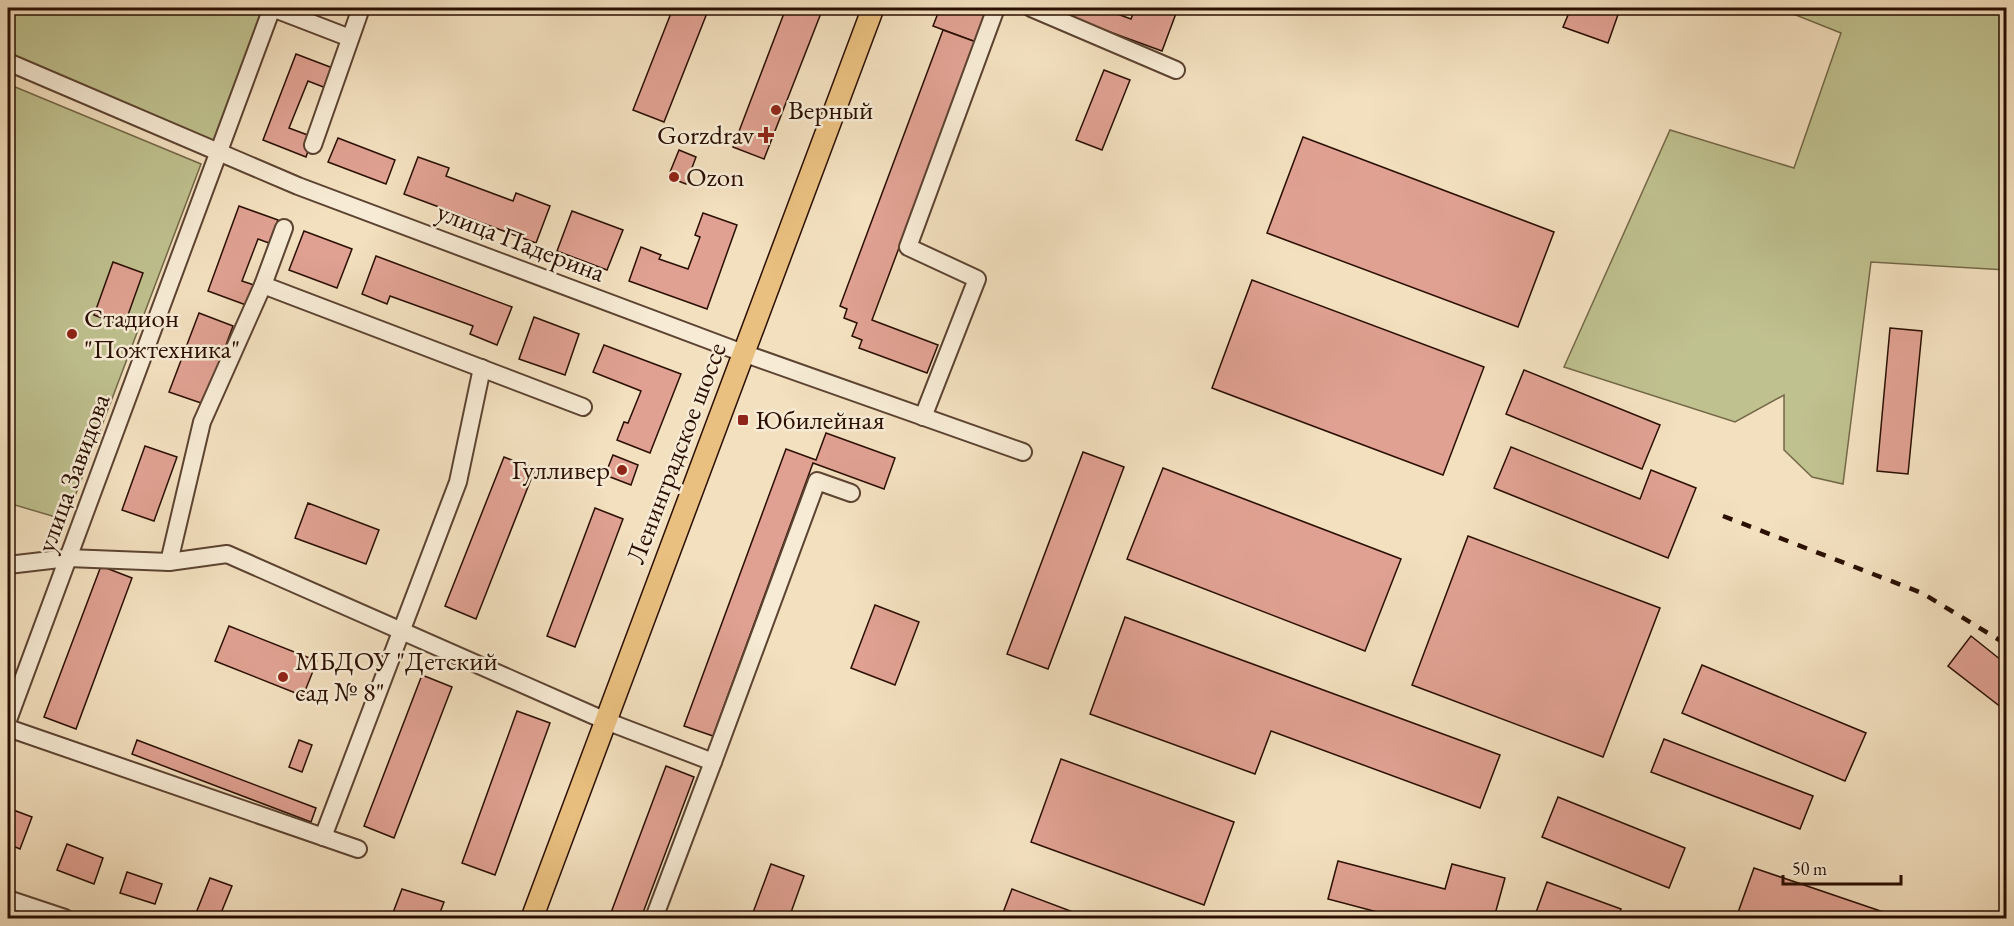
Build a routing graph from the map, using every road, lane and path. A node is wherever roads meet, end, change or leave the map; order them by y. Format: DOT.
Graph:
graph roads {
  1 [pos="272,8"];
  2 [pos="361,8"];
  3 [pos="873,8"];
  4 [pos="996,8"];
  5 [pos="1031,8"];
  6 [pos="350,38"];
  7 [pos="8,62"];
  8 [pos="1176,70"];
  9 [pos="313,145"];
  10 [pos="218,153"];
  11 [pos="284,228"];
  12 [pos="263,285"];
  13 [pos="743,353"];
  14 [pos="482,368"];
  15 [pos="583,407"];
  16 [pos="923,417"];
  17 [pos="1023,452"];
  18 [pos="851,493"];
  19 [pos="68,558"];
  20 [pos="170,562"];
  21 [pos="8,565"];
  22 [pos="403,632"];
  23 [pos="8,720"];
  24 [pos="606,721"];
  25 [pos="8,728"];
  26 [pos="712,762"];
  27 [pos="323,837"];
  28 [pos="358,849"];
  29 [pos="8,899"];
  30 [pos="65,918"];
  31 [pos="532,918"];
  32 [pos="654,918"];
  1 -- 6 [label="street"];
  1 -- 10 [label="street, улица Завидова"];
  2 -- 6 [label="street"];
  3 -- 13 [label="main road, Ленинградское шоссе"];
  4 -- 16 [label="street"];
  5 -- 8 [label="street"];
  6 -- 9 [label="street"];
  7 -- 10 [label="street, улица Падерина"];
  10 -- 13 [label="street, улица Падерина"];
  10 -- 19 [label="street, улица Завидова"];
  11 -- 12 [label="street"];
  12 -- 14 [label="street"];
  12 -- 20 [label="street"];
  13 -- 16 [label="street, улица Падерина"];
  13 -- 24 [label="main road, Ленинградское шоссе"];
  14 -- 15 [label="street"];
  14 -- 22 [label="street"];
  16 -- 17 [label="street, улица Падерина"];
  18 -- 26 [label="street"];
  19 -- 20 [label="street"];
  19 -- 21 [label="street"];
  19 -- 23 [label="street, улица Завидова"];
  20 -- 22 [label="street"];
  22 -- 24 [label="street"];
  22 -- 27 [label="street"];
  24 -- 26 [label="street"];
  24 -- 31 [label="main road, Ленинградское шоссе"];
  25 -- 27 [label="street"];
  26 -- 32 [label="street"];
  27 -- 28 [label="street"];
  29 -- 30 [label="street"];
}
